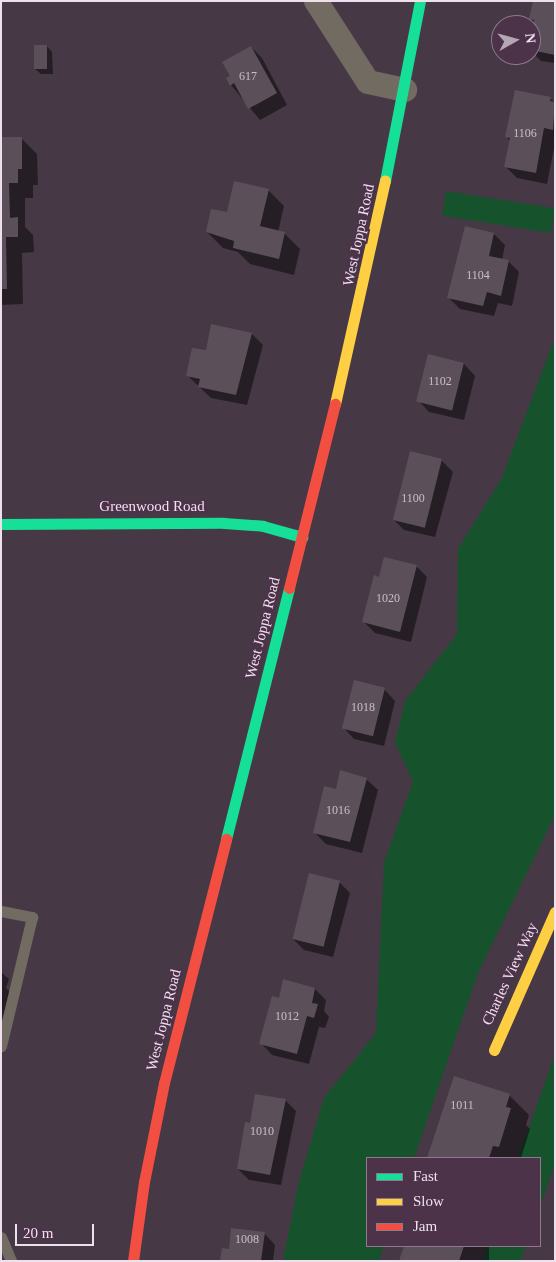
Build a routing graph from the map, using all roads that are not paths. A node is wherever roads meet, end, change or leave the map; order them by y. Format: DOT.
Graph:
graph roads {
  1 [pos="316,1"];
  2 [pos="420,1"];
  3 [pos="405,90"];
  4 [pos="1,524"];
  5 [pos="302,537"];
  6 [pos="1,911"];
  7 [pos="555,912"];
  8 [pos="1,1046"];
  9 [pos="494,1050"];
  10 [pos="1,1237"];
  11 [pos="11,1261"];
  12 [pos="133,1261"];
  1 -- 3 [label="street"];
  2 -- 3 [label="street, West Joppa Road"];
  3 -- 5 [label="street, West Joppa Road"];
  4 -- 5 [label="street, Greenwood Road"];
  5 -- 12 [label="street, West Joppa Road"];
  6 -- 8 [label="lane"];
  7 -- 9 [label="street, Charles View Way"];
  10 -- 11 [label="lane"];
}
